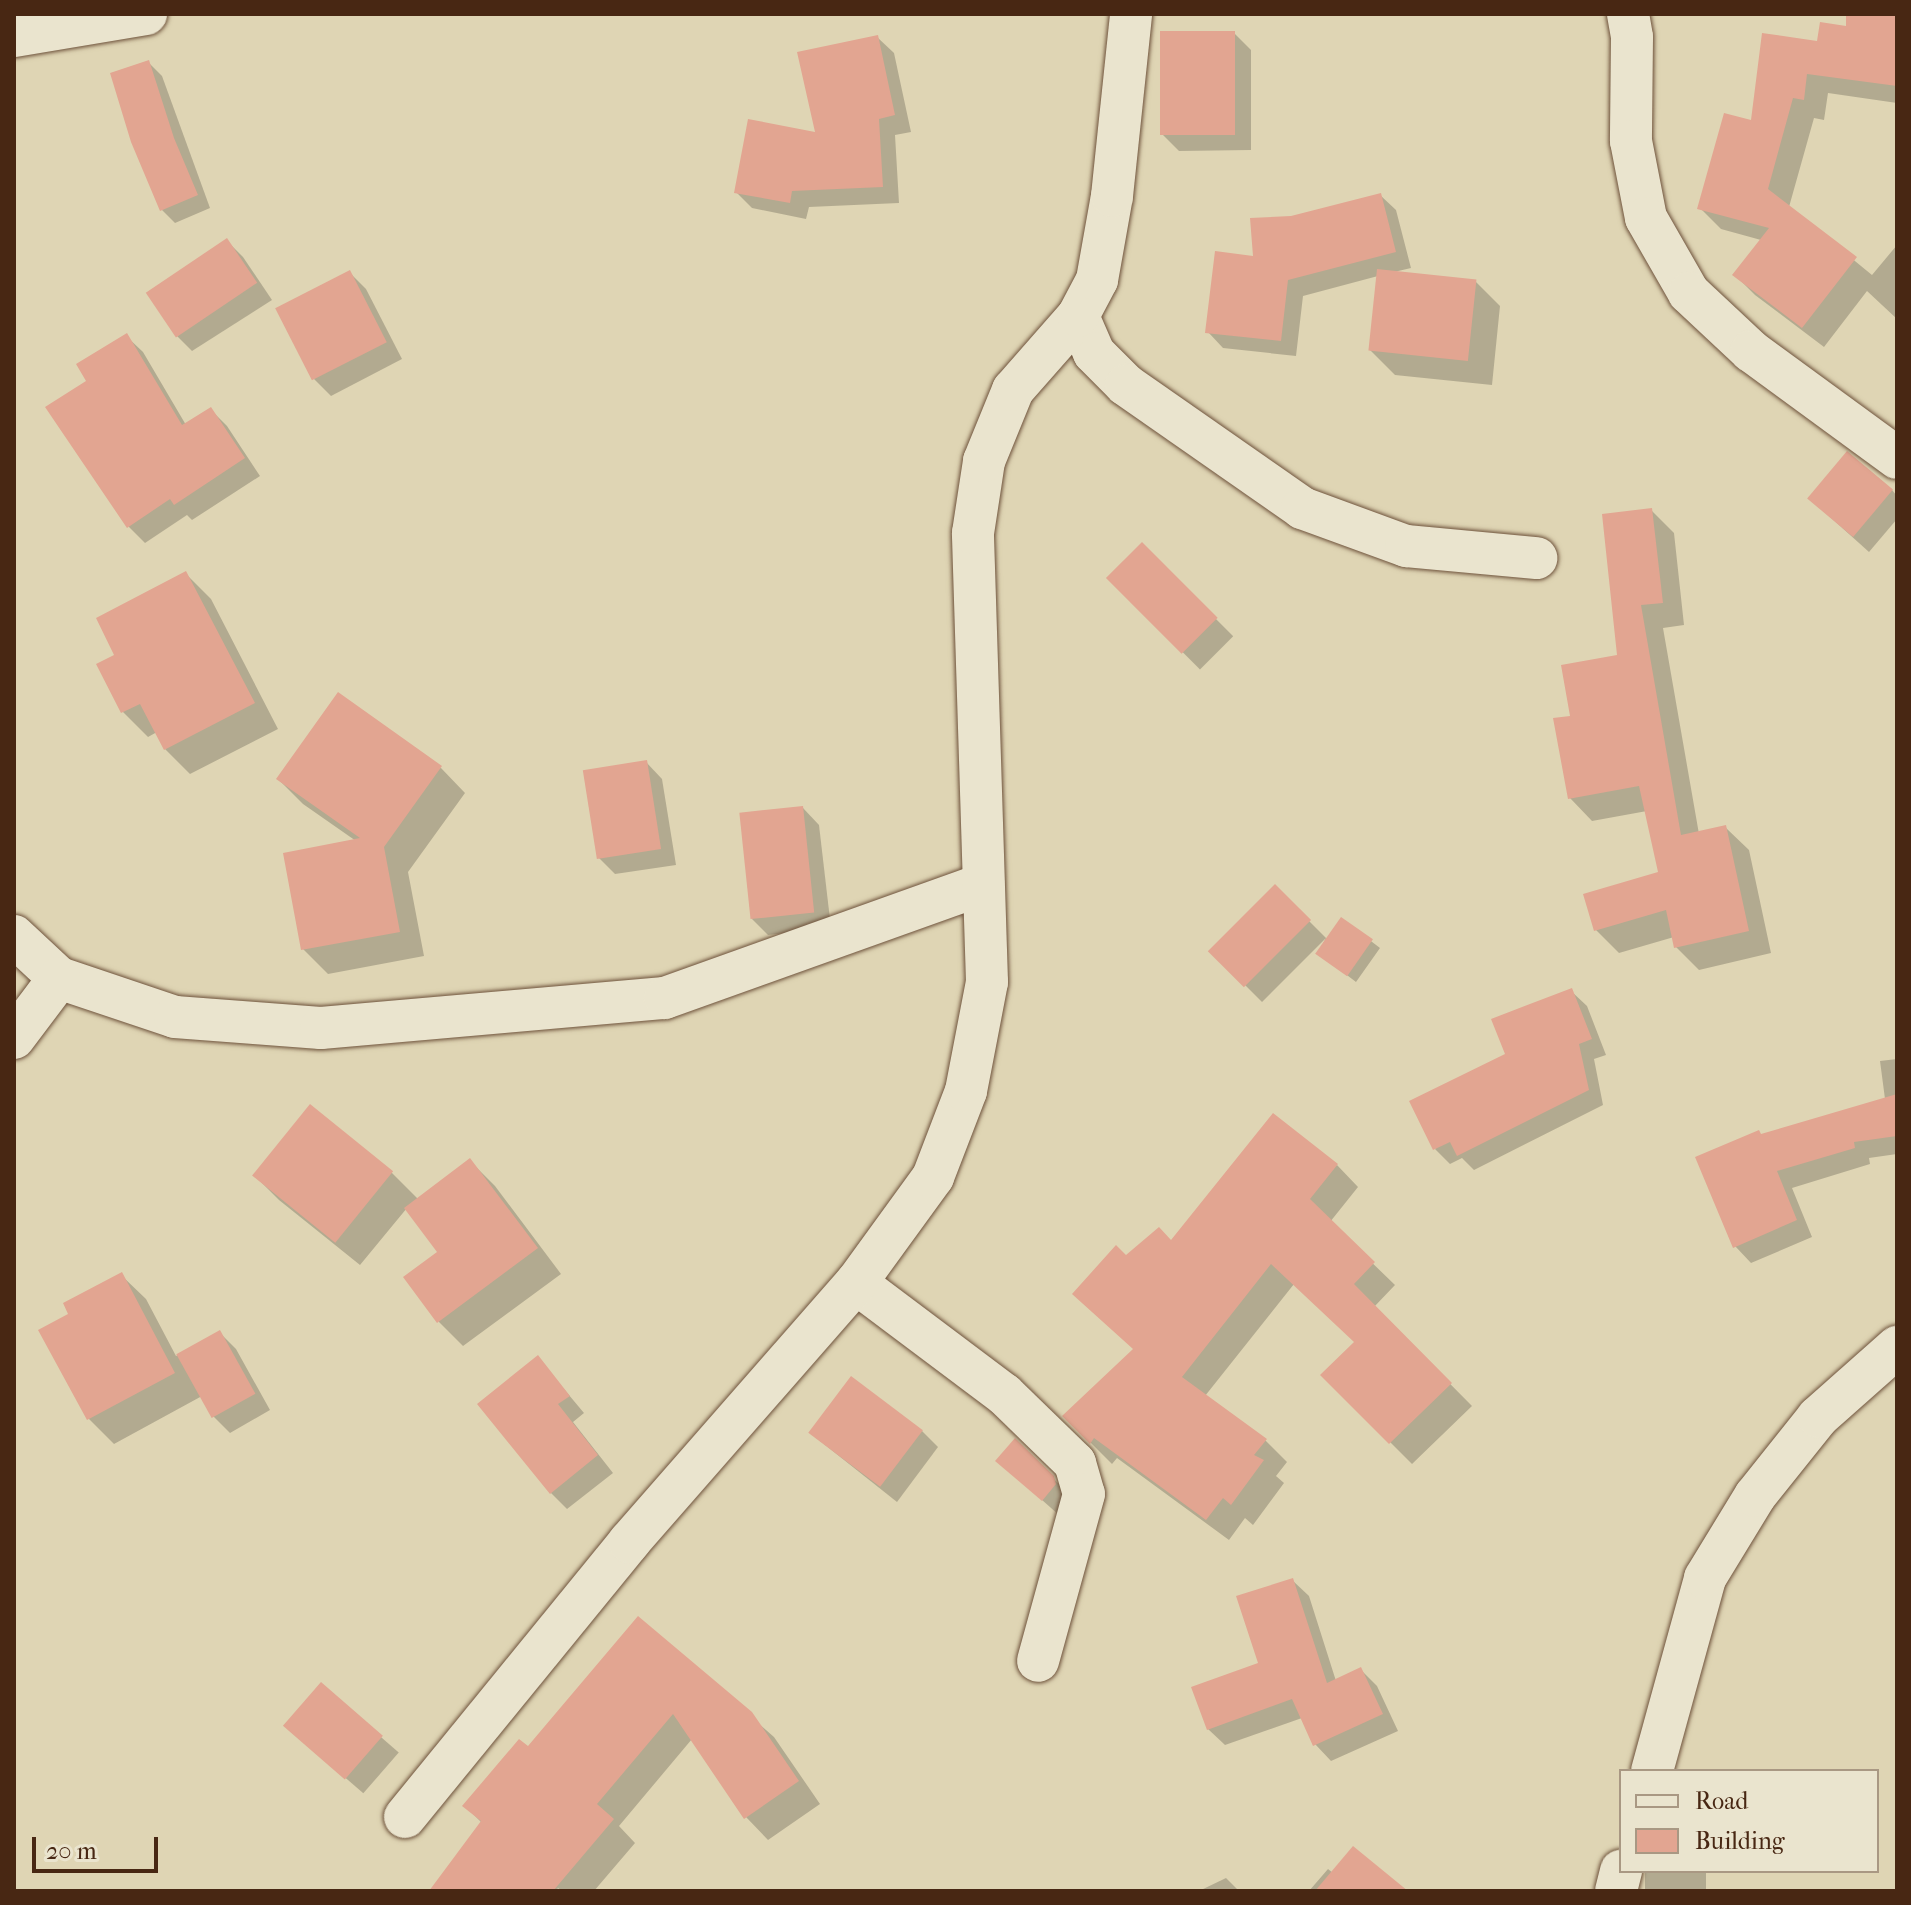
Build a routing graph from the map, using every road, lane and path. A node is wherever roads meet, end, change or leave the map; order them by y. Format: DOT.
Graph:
graph roads {
  1 [pos="146,14"];
  2 [pos="1131,14"];
  3 [pos="1628,14"];
  4 [pos="14,36"];
  5 [pos="1078,316"];
  6 [pos="1897,458"];
  7 [pos="1536,558"];
  8 [pos="983,884"];
  9 [pos="14,936"];
  10 [pos="59,978"];
  11 [pos="14,1038"];
  12 [pos="856,1283"];
  13 [pos="1897,1347"];
  14 [pos="1038,1661"];
  15 [pos="1653,1769"];
  16 [pos="405,1817"];
  1 -- 4 [label="street"];
  2 -- 5 [label="street"];
  3 -- 6 [label="street"];
  5 -- 7 [label="street"];
  5 -- 8 [label="street"];
  8 -- 10 [label="street"];
  8 -- 12 [label="street"];
  9 -- 10 [label="street"];
  10 -- 11 [label="street"];
  12 -- 14 [label="street"];
  12 -- 16 [label="street"];
  13 -- 15 [label="street"];
}
